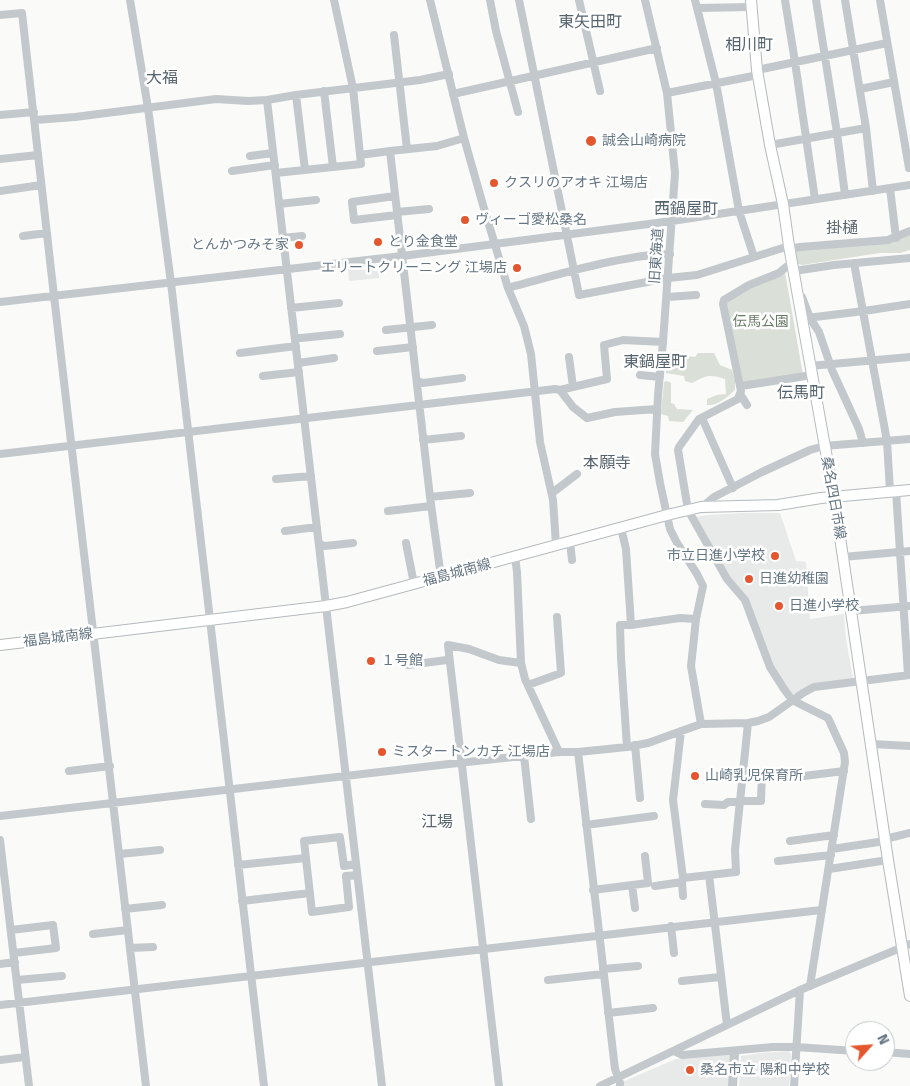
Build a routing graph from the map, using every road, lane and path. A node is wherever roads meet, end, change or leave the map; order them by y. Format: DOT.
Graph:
graph roads {
  1 [pos="130,0"];
  2 [pos="334,0"];
  3 [pos="430,0"];
  4 [pos="490,0"];
  5 [pos="519,0"];
  6 [pos="580,0"];
  7 [pos="645,0"];
  8 [pos="785,0"];
  9 [pos="816,0"];
  10 [pos="845,0"];
  11 [pos="880,0"];
  12 [pos="696,4"];
  13 [pos="751,4"];
  14 [pos="0,15"];
  15 [pos="394,35"];
  16 [pos="887,43"];
  17 [pos="657,48"];
  18 [pos="853,50"];
  19 [pos="825,56"];
  20 [pos="593,62"];
  21 [pos="796,62"];
  22 [pos="757,73"];
  23 [pos="449,74"];
  24 [pos="534,75"];
  25 [pos="509,81"];
  26 [pos="400,82"];
  27 [pos="894,82"];
  28 [pos="716,83"];
  29 [pos="352,88"];
  30 [pos="860,88"];
  31 [pos="324,91"];
  32 [pos="600,91"];
  33 [pos="667,93"];
  34 [pos="453,94"];
  35 [pos="296,95"];
  36 [pos="267,100"];
  37 [pos="148,108"];
  38 [pos="518,112"];
  39 [pos="0,115"];
  40 [pos="34,116"];
  41 [pos="866,128"];
  42 [pos="837,133"];
  43 [pos="464,138"];
  44 [pos="807,138"];
  45 [pos="770,145"];
  46 [pos="408,149"];
  47 [pos="390,151"];
  48 [pos="274,153"];
  49 [pos="360,154"];
  50 [pos="38,155"];
  51 [pos="250,156"];
  52 [pos="0,159"];
  53 [pos="333,167"];
  54 [pos="908,168"];
  55 [pos="275,169"];
  56 [pos="305,170"];
  57 [pos="232,171"];
  58 [pos="41,185"];
  59 [pos="910,185"];
  60 [pos="890,188"];
  61 [pos="0,190"];
  62 [pos="873,191"];
  63 [pos="845,195"];
  64 [pos="396,196"];
  65 [pos="316,200"];
  66 [pos="815,200"];
  67 [pos="279,204"];
  68 [pos="783,204"];
  69 [pos="430,209"];
  70 [pos="739,211"];
  71 [pos="397,213"];
  72 [pos="672,221"];
  73 [pos="910,231"];
  74 [pos="47,233"];
  75 [pos="567,235"];
  76 [pos="22,236"];
  77 [pos="302,236"];
  78 [pos="283,238"];
  79 [pos="896,238"];
  80 [pos="495,244"];
  81 [pos="789,248"];
  82 [pos="670,254"];
  83 [pos="402,256"];
  84 [pos="754,257"];
  85 [pos="910,258"];
  86 [pos="854,263"];
  87 [pos="287,269"];
  88 [pos="574,269"];
  89 [pos="790,269"];
  90 [pos="668,278"];
  91 [pos="171,283"];
  92 [pos="508,288"];
  93 [pos="696,295"];
  94 [pos="54,296"];
  95 [pos="666,297"];
  96 [pos="0,302"];
  97 [pos="340,303"];
  98 [pos="910,304"];
  99 [pos="291,308"];
  100 [pos="864,311"];
  101 [pos="806,318"];
  102 [pos="432,325"];
  103 [pos="411,327"];
  104 [pos="386,330"];
  105 [pos="340,334"];
  106 [pos="295,338"];
  107 [pos="663,342"];
  108 [pos="296,346"];
  109 [pos="413,347"];
  110 [pos="377,351"];
  111 [pos="240,353"];
  112 [pos="569,357"];
  113 [pos="910,357"];
  114 [pos="334,358"];
  115 [pos="873,360"];
  116 [pos="298,363"];
  117 [pos="830,364"];
  118 [pos="811,371"];
  119 [pos="299,372"];
  120 [pos="640,375"];
  121 [pos="263,376"];
  122 [pos="660,377"];
  123 [pos="462,378"];
  124 [pos="417,381"];
  125 [pos="573,387"];
  126 [pos="560,390"];
  127 [pos="740,390"];
  128 [pos="534,391"];
  129 [pos="419,405"];
  130 [pos="747,405"];
  131 [pos="657,409"];
  132 [pos="304,418"];
  133 [pos="702,418"];
  134 [pos="188,432"];
  135 [pos="462,436"];
  136 [pos="910,439"];
  137 [pos="423,440"];
  138 [pos="887,441"];
  139 [pos="863,443"];
  140 [pos="72,446"];
  141 [pos="824,446"];
  142 [pos="0,454"];
  143 [pos="577,474"];
  144 [pos="311,476"];
  145 [pos="276,479"];
  146 [pos="733,488"];
  147 [pos="910,490"];
  148 [pos="893,491"];
  149 [pos="470,493"];
  150 [pos="552,493"];
  151 [pos="834,497"];
  152 [pos="430,498"];
  153 [pos="431,506"];
  154 [pos="701,507"];
  155 [pos="688,510"];
  156 [pos="388,512"];
  157 [pos="667,515"];
  158 [pos="317,527"];
  159 [pos="621,528"];
  160 [pos="285,531"];
  161 [pos="570,542"];
  162 [pos="353,543"];
  163 [pos="406,543"];
  164 [pos="319,544"];
  165 [pos="556,545"];
  166 [pos="910,551"];
  167 [pos="900,552"];
  168 [pos="515,557"];
  169 [pos="843,557"];
  170 [pos="572,560"];
  171 [pos="441,577"];
  172 [pos="414,584"];
  173 [pos="326,606"];
  174 [pos="906,606"];
  175 [pos="851,611"];
  176 [pos="558,617"];
  177 [pos="696,619"];
  178 [pos="210,620"];
  179 [pos="631,625"];
  180 [pos="93,633"];
  181 [pos="0,645"];
  182 [pos="449,659"];
  183 [pos="521,663"];
  184 [pos="408,664"];
  185 [pos="909,675"];
  186 [pos="861,681"];
  187 [pos="528,685"];
  188 [pos="792,700"];
  189 [pos="748,723"];
  190 [pos="700,724"];
  191 [pos="681,731"];
  192 [pos="871,744"];
  193 [pos="631,746"];
  194 [pos="910,746"];
  195 [pos="559,752"];
  196 [pos="578,752"];
  197 [pos="524,756"];
  198 [pos="461,762"];
  199 [pos="110,766"];
  200 [pos="69,771"];
  201 [pos="743,771"];
  202 [pos="844,771"];
  203 [pos="346,776"];
  204 [pos="796,777"];
  205 [pos="229,790"];
  206 [pos="640,798"];
  207 [pos="740,802"];
  208 [pos="114,803"];
  209 [pos="705,804"];
  210 [pos="0,816"];
  211 [pos="654,816"];
  212 [pos="532,820"];
  213 [pos="586,824"];
  214 [pos="910,833"];
  215 [pos="834,835"];
  216 [pos="0,840"];
  217 [pos="885,840"];
  218 [pos="790,841"];
  219 [pos="160,850"];
  220 [pos="831,852"];
  221 [pos="120,854"];
  222 [pos="645,856"];
  223 [pos="306,858"];
  224 [pos="888,860"];
  225 [pos="778,861"];
  226 [pos="356,864"];
  227 [pos="238,865"];
  228 [pos="829,869"];
  229 [pos="357,875"];
  230 [pos="709,875"];
  231 [pos="682,880"];
  232 [pos="632,885"];
  233 [pos="656,886"];
  234 [pos="593,890"];
  235 [pos="310,893"];
  236 [pos="683,896"];
  237 [pos="242,901"];
  238 [pos="162,905"];
  239 [pos="635,908"];
  240 [pos="125,909"];
  241 [pos="821,910"];
  242 [pos="714,922"];
  243 [pos="671,926"];
  244 [pos="11,930"];
  245 [pos="128,930"];
  246 [pos="93,934"];
  247 [pos="599,936"];
  248 [pos="906,946"];
  249 [pos="154,947"];
  250 [pos="130,948"];
  251 [pos="483,948"];
  252 [pos="14,953"];
  253 [pos="674,953"];
  254 [pos="15,962"];
  255 [pos="368,962"];
  256 [pos="0,964"];
  257 [pos="638,966"];
  258 [pos="603,972"];
  259 [pos="251,975"];
  260 [pos="62,976"];
  261 [pos="720,977"];
  262 [pos="16,980"];
  263 [pos="548,980"];
  264 [pos="682,981"];
  265 [pos="810,986"];
  266 [pos="136,990"];
  267 [pos="800,990"];
  268 [pos="910,996"];
  269 [pos="19,1003"];
  270 [pos="0,1005"];
  271 [pos="653,1008"];
  272 [pos="608,1013"];
  273 [pos="727,1025"];
  274 [pos="796,1047"];
  275 [pos="845,1049"];
  276 [pos="674,1051"];
  277 [pos="734,1051"];
  278 [pos="895,1053"];
  279 [pos="910,1054"];
  280 [pos="25,1057"];
  281 [pos="0,1060"];
  282 [pos="618,1078"];
  283 [pos="29,1086"];
  284 [pos="146,1086"];
  285 [pos="264,1086"];
  286 [pos="382,1086"];
  287 [pos="499,1086"];
  288 [pos="600,1086"];
  289 [pos="620,1086"];
  290 [pos="732,1086"];
  291 [pos="794,1086"];
  1 -- 37 [label="street"];
  2 -- 29 [label="street"];
  3 -- 23 [label="street"];
  4 -- 25 [label="street"];
  5 -- 24 [label="street"];
  6 -- 20 [label="street"];
  7 -- 17 [label="street, 旧東海道"];
  8 -- 21 [label="street"];
  9 -- 19 [label="street"];
  10 -- 18 [label="street"];
  11 -- 16 [label="street"];
  12 -- 13 [label="street"];
  12 -- 28 [label="street"];
  13 -- 22 [label="main road, 桑名四日市線"];
  14 -- 40 [label="street"];
  15 -- 26 [label="street"];
  16 -- 18 [label="street"];
  16 -- 27 [label="street"];
  17 -- 20 [label="street"];
  17 -- 33 [label="street, 旧東海道"];
  18 -- 19 [label="street"];
  18 -- 30 [label="street"];
  19 -- 21 [label="street"];
  19 -- 42 [label="street"];
  20 -- 24 [label="street"];
  20 -- 32 [label="street"];
  21 -- 22 [label="street"];
  21 -- 44 [label="street"];
  22 -- 28 [label="street"];
  22 -- 45 [label="main road, 桑名四日市線"];
  23 -- 26 [label="street"];
  23 -- 34 [label="street"];
  24 -- 25 [label="street"];
  24 -- 75 [label="street"];
  25 -- 34 [label="street"];
  25 -- 38 [label="street"];
  26 -- 29 [label="street"];
  26 -- 46 [label="street"];
  27 -- 30 [label="street"];
  27 -- 54 [label="street"];
  28 -- 33 [label="street"];
  28 -- 70 [label="street"];
  29 -- 31 [label="street"];
  29 -- 49 [label="street"];
  30 -- 41 [label="street"];
  31 -- 35 [label="street"];
  31 -- 53 [label="street"];
  33 -- 72 [label="street, 旧東海道"];
  34 -- 43 [label="street"];
  35 -- 36 [label="street"];
  35 -- 56 [label="street"];
  36 -- 37 [label="street"];
  36 -- 48 [label="street"];
  37 -- 40 [label="street"];
  37 -- 91 [label="street"];
  39 -- 40 [label="street"];
  40 -- 50 [label="street"];
  41 -- 42 [label="street"];
  41 -- 62 [label="street"];
  42 -- 44 [label="street"];
  42 -- 63 [label="street"];
  43 -- 46 [label="street"];
  43 -- 80 [label="street"];
  44 -- 45 [label="street"];
  44 -- 66 [label="street"];
  45 -- 68 [label="main road, 桑名四日市線"];
  46 -- 47 [label="street"];
  47 -- 49 [label="street"];
  47 -- 64 [label="street"];
  48 -- 51 [label="street"];
  48 -- 55 [label="street"];
  49 -- 53 [label="street"];
  50 -- 52 [label="street"];
  50 -- 58 [label="street"];
  53 -- 56 [label="street"];
  55 -- 56 [label="street"];
  55 -- 57 [label="street"];
  55 -- 67 [label="street"];
  58 -- 61 [label="street"];
  58 -- 74 [label="street"];
  59 -- 60 [label="street"];
  60 -- 62 [label="street"];
  60 -- 79 [label="street"];
  62 -- 63 [label="street"];
  63 -- 66 [label="street"];
  64 -- 71 [label="street"];
  64 -- 71 [label="street"];
  65 -- 67 [label="street"];
  66 -- 68 [label="street"];
  67 -- 78 [label="street"];
  68 -- 70 [label="street"];
  68 -- 81 [label="main road, 桑名四日市線"];
  69 -- 71 [label="street"];
  70 -- 72 [label="street"];
  70 -- 84 [label="street"];
  71 -- 83 [label="street"];
  72 -- 75 [label="street"];
  72 -- 82 [label="street, 旧東海道"];
  73 -- 79 [label="street"];
  74 -- 76 [label="street"];
  74 -- 94 [label="street"];
  75 -- 80 [label="street"];
  75 -- 88 [label="street"];
  77 -- 78 [label="street"];
  78 -- 87 [label="street"];
  79 -- 81 [label="street"];
  80 -- 83 [label="street"];
  80 -- 92 [label="street"];
  81 -- 84 [label="street"];
  81 -- 89 [label="main road, 桑名四日市線"];
  82 -- 88 [label="street"];
  82 -- 90 [label="street, 旧東海道"];
  83 -- 87 [label="street"];
  83 -- 103 [label="street"];
  84 -- 90 [label="street"];
  85 -- 86 [label="street"];
  86 -- 89 [label="street"];
  86 -- 100 [label="street"];
  87 -- 91 [label="street"];
  87 -- 99 [label="street"];
  88 -- 90 [label="street"];
  88 -- 92 [label="street"];
  89 -- 101 [label="main road, 桑名四日市線"];
  89 -- 127 [label="street"];
  90 -- 95 [label="street, 旧東海道"];
  91 -- 94 [label="street"];
  91 -- 134 [label="street"];
  92 -- 128 [label="street"];
  93 -- 95 [label="street"];
  94 -- 96 [label="street"];
  94 -- 140 [label="street"];
  95 -- 107 [label="street, 旧東海道"];
  97 -- 99 [label="street"];
  98 -- 100 [label="street"];
  99 -- 106 [label="street"];
  100 -- 101 [label="street"];
  100 -- 115 [label="street"];
  101 -- 117 [label="street"];
  101 -- 118 [label="main road, 桑名四日市線"];
  102 -- 103 [label="street"];
  103 -- 104 [label="street"];
  103 -- 109 [label="street"];
  105 -- 106 [label="street"];
  106 -- 108 [label="street"];
  107 -- 122 [label="street, 旧東海道"];
  107 -- 125 [label="street"];
  108 -- 111 [label="street"];
  108 -- 116 [label="street"];
  109 -- 110 [label="street"];
  109 -- 124 [label="street"];
  112 -- 125 [label="street"];
  113 -- 115 [label="street"];
  114 -- 116 [label="street"];
  115 -- 117 [label="street"];
  115 -- 138 [label="street"];
  116 -- 119 [label="street"];
  117 -- 118 [label="street"];
  117 -- 139 [label="street"];
  118 -- 127 [label="street"];
  118 -- 141 [label="main road, 桑名四日市線"];
  119 -- 121 [label="street"];
  119 -- 132 [label="street"];
  120 -- 122 [label="street"];
  122 -- 131 [label="street, 旧東海道"];
  123 -- 124 [label="street"];
  124 -- 129 [label="street"];
  125 -- 126 [label="street"];
  126 -- 128 [label="street"];
  126 -- 131 [label="street"];
  127 -- 130 [label="street"];
  127 -- 133 [label="street"];
  128 -- 129 [label="street"];
  128 -- 150 [label="street"];
  129 -- 132 [label="street"];
  129 -- 137 [label="street"];
  131 -- 157 [label="street, 旧東海道"];
  132 -- 134 [label="street"];
  132 -- 144 [label="street"];
  133 -- 146 [label="street"];
  133 -- 155 [label="street"];
  134 -- 140 [label="street"];
  134 -- 178 [label="street"];
  135 -- 137 [label="street"];
  136 -- 138 [label="street"];
  137 -- 152 [label="street"];
  138 -- 139 [label="street"];
  138 -- 148 [label="street"];
  139 -- 141 [label="street"];
  140 -- 142 [label="street"];
  140 -- 180 [label="street"];
  141 -- 146 [label="street"];
  141 -- 151 [label="main road, 桑名四日市線"];
  143 -- 150 [label="street"];
  144 -- 145 [label="street"];
  144 -- 158 [label="street"];
  146 -- 154 [label="street"];
  147 -- 148 [label="main road, 福島城南線"];
  148 -- 151 [label="main road, 福島城南線"];
  148 -- 167 [label="street"];
  149 -- 152 [label="street"];
  150 -- 165 [label="street"];
  151 -- 154 [label="main road, 福島城南線"];
  151 -- 169 [label="main road, 桑名四日市線"];
  152 -- 153 [label="street"];
  153 -- 156 [label="street"];
  153 -- 171 [label="street"];
  154 -- 155 [label="main road, 福島城南線"];
  155 -- 157 [label="main road, 福島城南線"];
  155 -- 188 [label="street"];
  157 -- 159 [label="main road, 福島城南線"];
  157 -- 177 [label="street, 旧東海道"];
  158 -- 160 [label="street"];
  158 -- 164 [label="street"];
  159 -- 161 [label="main road, 福島城南線"];
  159 -- 179 [label="street"];
  161 -- 165 [label="main road, 福島城南線"];
  161 -- 170 [label="street"];
  162 -- 164 [label="street"];
  163 -- 172 [label="street"];
  164 -- 173 [label="street"];
  165 -- 168 [label="main road, 福島城南線"];
  166 -- 167 [label="street"];
  167 -- 169 [label="street"];
  167 -- 174 [label="street"];
  168 -- 171 [label="main road, 福島城南線"];
  168 -- 183 [label="street"];
  169 -- 175 [label="main road, 桑名四日市線"];
  171 -- 172 [label="main road, 福島城南線"];
  172 -- 173 [label="main road, 福島城南線"];
  173 -- 178 [label="main road, 福島城南線"];
  173 -- 203 [label="street"];
  174 -- 175 [label="street"];
  174 -- 185 [label="street"];
  175 -- 186 [label="main road, 桑名四日市線"];
  176 -- 187 [label="street"];
  177 -- 179 [label="street"];
  177 -- 190 [label="street, 旧東海道"];
  178 -- 180 [label="main road, 福島城南線"];
  178 -- 205 [label="street"];
  179 -- 193 [label="street"];
  180 -- 181 [label="main road, 福島城南線"];
  180 -- 199 [label="street"];
  182 -- 183 [label="street"];
  182 -- 184 [label="street"];
  182 -- 198 [label="street"];
  183 -- 187 [label="street"];
  185 -- 186 [label="street"];
  186 -- 188 [label="street"];
  186 -- 192 [label="main road, 桑名四日市線"];
  187 -- 195 [label="street"];
  188 -- 189 [label="street"];
  188 -- 202 [label="street"];
  189 -- 190 [label="street"];
  189 -- 201 [label="street"];
  190 -- 191 [label="street"];
  191 -- 193 [label="street"];
  191 -- 231 [label="street"];
  192 -- 194 [label="street"];
  192 -- 217 [label="main road, 桑名四日市線"];
  193 -- 196 [label="street"];
  193 -- 206 [label="street"];
  195 -- 196 [label="street"];
  195 -- 197 [label="street"];
  196 -- 213 [label="street"];
  197 -- 198 [label="street"];
  197 -- 212 [label="street"];
  198 -- 203 [label="street"];
  198 -- 251 [label="street"];
  199 -- 200 [label="street"];
  199 -- 208 [label="street"];
  201 -- 207 [label="street"];
  201 -- 207 [label="street"];
  202 -- 204 [label="street"];
  202 -- 215 [label="street"];
  203 -- 205 [label="street"];
  203 -- 226 [label="street"];
  205 -- 208 [label="street"];
  205 -- 227 [label="street"];
  207 -- 209 [label="street"];
  207 -- 230 [label="street"];
  208 -- 210 [label="street"];
  208 -- 221 [label="street"];
  211 -- 213 [label="street"];
  213 -- 234 [label="street"];
  214 -- 217 [label="street"];
  215 -- 218 [label="street"];
  215 -- 220 [label="street"];
  216 -- 244 [label="street"];
  217 -- 220 [label="street"];
  217 -- 224 [label="main road, 桑名四日市線"];
  219 -- 221 [label="street"];
  220 -- 225 [label="street"];
  220 -- 228 [label="street"];
  221 -- 240 [label="street"];
  222 -- 232 [label="street"];
  223 -- 226 [label="street"];
  223 -- 227 [label="street"];
  223 -- 235 [label="street"];
  224 -- 228 [label="street"];
  224 -- 248 [label="main road, 桑名四日市線"];
  226 -- 229 [label="street"];
  227 -- 237 [label="street"];
  228 -- 241 [label="street"];
  229 -- 235 [label="street"];
  229 -- 255 [label="street"];
  230 -- 231 [label="street"];
  230 -- 242 [label="street"];
  231 -- 233 [label="street"];
  231 -- 236 [label="street"];
  232 -- 234 [label="street"];
  232 -- 239 [label="street"];
  234 -- 247 [label="street"];
  235 -- 237 [label="street"];
  237 -- 259 [label="street"];
  238 -- 240 [label="street"];
  240 -- 245 [label="street"];
  241 -- 242 [label="street"];
  241 -- 265 [label="street"];
  242 -- 243 [label="street"];
  242 -- 261 [label="street"];
  243 -- 247 [label="street"];
  243 -- 253 [label="street"];
  244 -- 252 [label="street"];
  244 -- 252 [label="street"];
  245 -- 246 [label="street"];
  245 -- 250 [label="street"];
  247 -- 251 [label="street"];
  247 -- 258 [label="street"];
  248 -- 265 [label="street"];
  248 -- 268 [label="main road, 桑名四日市線"];
  249 -- 250 [label="street"];
  250 -- 266 [label="street"];
  251 -- 255 [label="street"];
  251 -- 287 [label="street"];
  252 -- 254 [label="street"];
  254 -- 256 [label="street"];
  254 -- 262 [label="street"];
  255 -- 259 [label="street"];
  255 -- 286 [label="street"];
  257 -- 258 [label="street"];
  258 -- 263 [label="street"];
  258 -- 272 [label="street"];
  259 -- 266 [label="street"];
  259 -- 285 [label="street"];
  260 -- 262 [label="street"];
  261 -- 264 [label="street"];
  261 -- 273 [label="street"];
  262 -- 269 [label="street"];
  265 -- 267 [label="street"];
  266 -- 269 [label="street"];
  266 -- 284 [label="street"];
  267 -- 273 [label="street"];
  267 -- 274 [label="street"];
  269 -- 270 [label="street"];
  269 -- 280 [label="street"];
  271 -- 272 [label="street"];
  272 -- 282 [label="street"];
  273 -- 276 [label="street"];
  274 -- 275 [label="street"];
  274 -- 277 [label="street"];
  274 -- 291 [label="street"];
  276 -- 277 [label="street"];
  276 -- 282 [label="street"];
  277 -- 290 [label="street"];
  278 -- 279 [label="street"];
  280 -- 281 [label="street"];
  280 -- 283 [label="street"];
  282 -- 288 [label="street"];
  282 -- 289 [label="street"];
}
